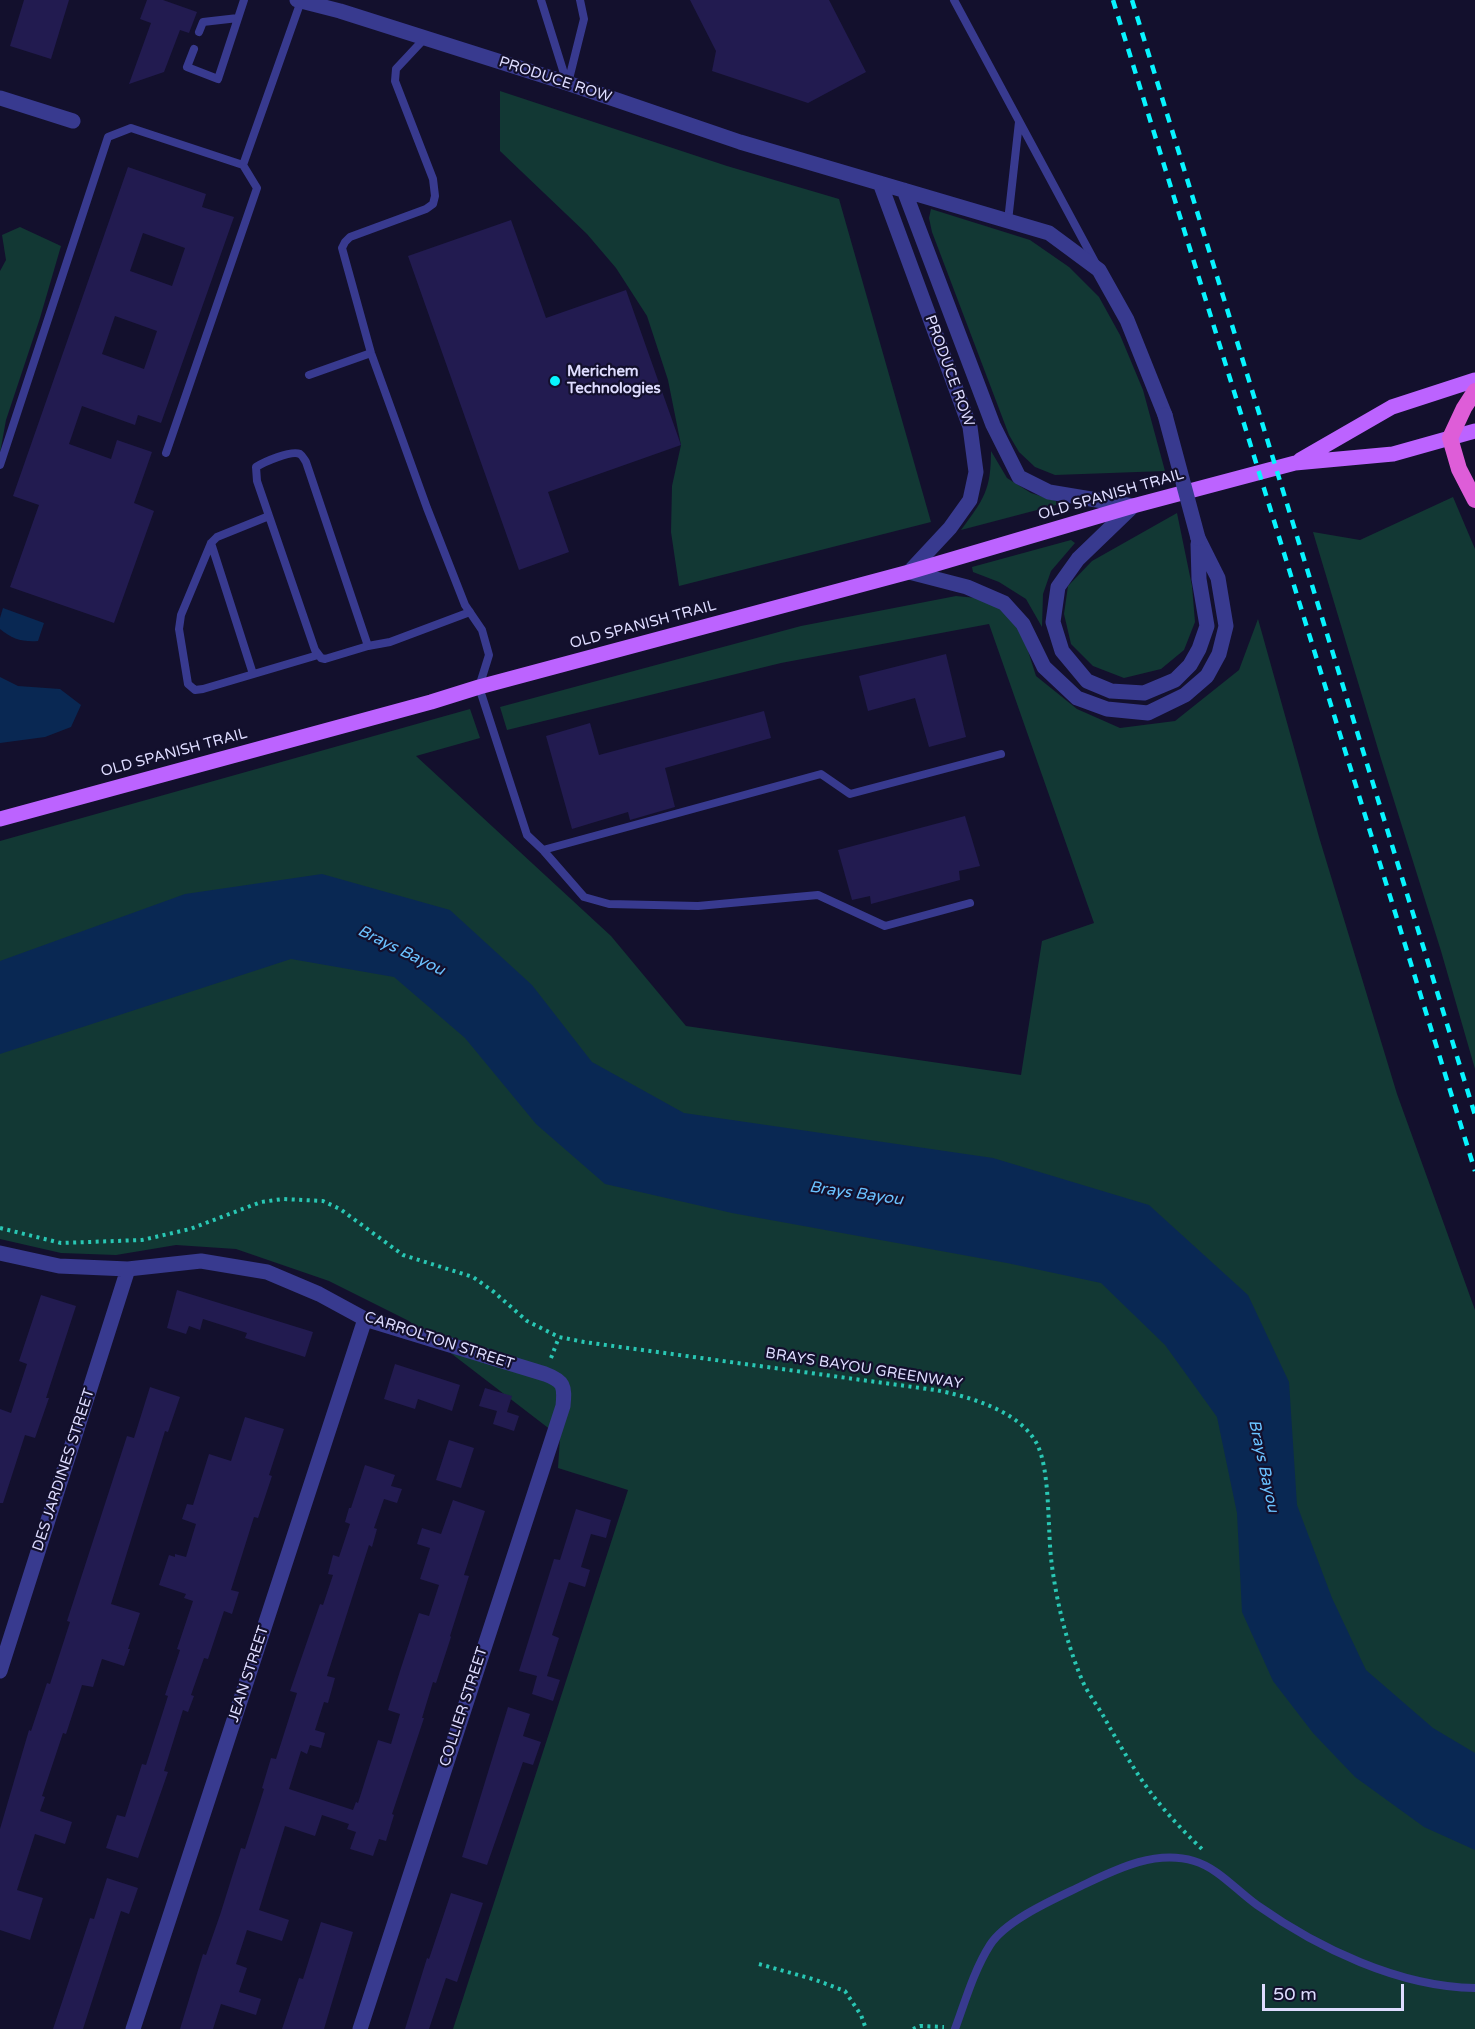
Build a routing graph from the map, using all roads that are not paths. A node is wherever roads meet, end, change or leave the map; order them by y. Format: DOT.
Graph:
graph roads {
  1 [pos="244,0"];
  2 [pos="541,0"];
  3 [pos="580,0"];
  4 [pos="954,0"];
  5 [pos="299,1"];
  6 [pos="326,4"];
  7 [pos="238,18"];
  8 [pos="199,32"];
  9 [pos="425,38"];
  10 [pos="194,49"];
  11 [pos="567,83"];
  12 [pos="0,98"];
  13 [pos="73,120"];
  14 [pos="1019,121"];
  15 [pos="243,165"];
  16 [pos="880,183"];
  17 [pos="904,190"];
  18 [pos="1008,221"];
  19 [pos="1099,270"];
  20 [pos="371,352"];
  21 [pos="309,375"];
  22 [pos="1475,380"];
  23 [pos="1475,391"];
  24 [pos="1475,430"];
  25 [pos="1450,438"];
  26 [pos="166,453"];
  27 [pos="1295,463"];
  28 [pos="0,465"];
  29 [pos="1475,500"];
  30 [pos="1133,506"];
  31 [pos="269,516"];
  32 [pos="1198,538"];
  33 [pos="211,543"];
  34 [pos="909,572"];
  35 [pos="470,612"];
  36 [pos="368,646"];
  37 [pos="318,655"];
  38 [pos="253,674"];
  39 [pos="479,687"];
  40 [pos="1000,754"];
  41 [pos="0,819"];
  42 [pos="543,850"];
  43 [pos="970,903"];
  44 [pos="0,1253"];
  45 [pos="128,1269"];
  46 [pos="365,1319"];
  47 [pos="562,1384"];
  48 [pos="0,1671"];
  49 [pos="1475,1988"];
  50 [pos="955,2028"];
  51 [pos="133,2029"];
  52 [pos="360,2029"];
  1 -- 7 [label="lane"];
  2 -- 11 [label="lane"];
  3 -- 11 [label="lane"];
  4 -- 14 [label="lane"];
  5 -- 6 [label="street, PRODUCE ROW"];
  5 -- 15 [label="lane"];
  6 -- 9 [label="street, PRODUCE ROW"];
  7 -- 8 [label="lane"];
  7 -- 10 [label="lane"];
  9 -- 11 [label="street, PRODUCE ROW"];
  9 -- 20 [label="lane"];
  11 -- 16 [label="street, PRODUCE ROW"];
  12 -- 13 [label="street"];
  14 -- 18 [label="lane"];
  14 -- 19 [label="lane"];
  15 -- 26 [label="lane"];
  15 -- 28 [label="lane"];
  16 -- 17 [label="street, PRODUCE ROW"];
  16 -- 34 [label="street, PRODUCE ROW"];
  17 -- 18 [label="street, PRODUCE ROW"];
  17 -- 30 [label="street, PRODUCE ROW"];
  18 -- 19 [label="street, PRODUCE ROW"];
  19 -- 32 [label="street, PRODUCE ROW, bridge"];
  20 -- 21 [label="lane"];
  20 -- 35 [label="lane"];
  22 -- 27 [label="main road, OLD SPANISH TRAIL"];
  23 -- 25 [label="highway"];
  24 -- 25 [label="main road, OLD SPANISH TRAIL"];
  25 -- 27 [label="main road, OLD SPANISH TRAIL"];
  25 -- 29 [label="highway"];
  27 -- 30 [label="main road, OLD SPANISH TRAIL"];
  30 -- 32 [label="street, PRODUCE ROW"];
  30 -- 34 [label="main road, OLD SPANISH TRAIL"];
  31 -- 33 [label="lane"];
  31 -- 36 [label="lane"];
  31 -- 37 [label="lane"];
  32 -- 34 [label="street, PRODUCE ROW"];
  33 -- 38 [label="lane"];
  33 -- 38 [label="lane"];
  34 -- 39 [label="main road, OLD SPANISH TRAIL"];
  35 -- 36 [label="lane"];
  35 -- 39 [label="lane"];
  36 -- 37 [label="lane"];
  37 -- 38 [label="lane"];
  39 -- 41 [label="main road, OLD SPANISH TRAIL"];
  39 -- 42 [label="lane"];
  40 -- 42 [label="lane"];
  42 -- 43 [label="lane"];
  44 -- 45 [label="street, CARROLTON STREET"];
  45 -- 46 [label="street, CARROLTON STREET"];
  45 -- 48 [label="street, DES JARDINES STREET"];
  46 -- 47 [label="street, CARROLTON STREET"];
  46 -- 51 [label="street, JEAN STREET"];
  47 -- 52 [label="street, COLLIER STREET"];
  49 -- 50 [label="lane"];
}
